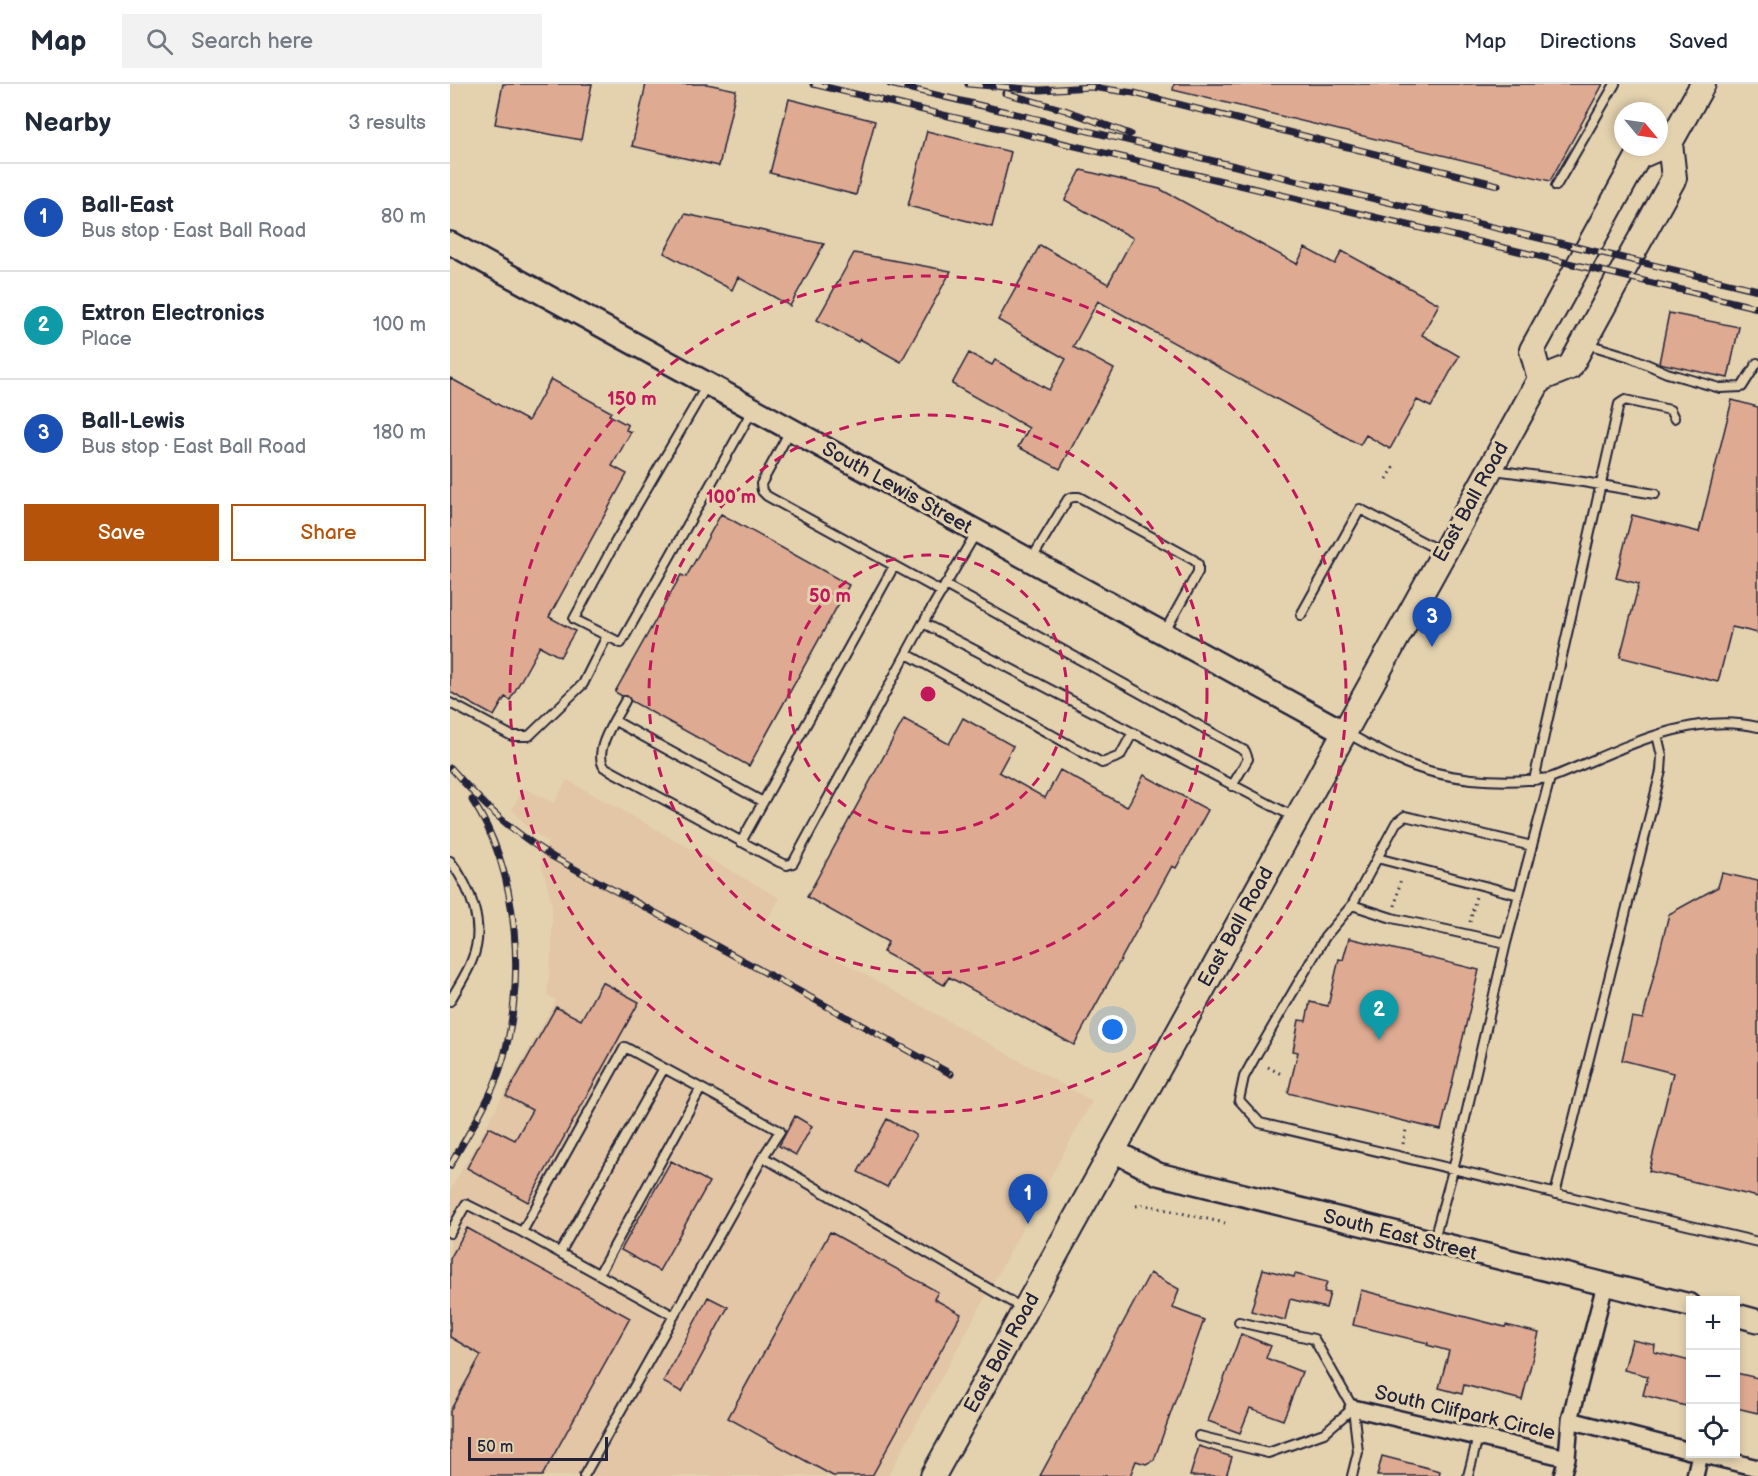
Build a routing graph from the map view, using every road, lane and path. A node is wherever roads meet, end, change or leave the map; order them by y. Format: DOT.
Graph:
graph roads {
  1 [pos="1615,84"];
  2 [pos="1703,84"];
  3 [pos="1670,143"];
  4 [pos="1556,186"];
  5 [pos="450,243"];
  6 [pos="1583,343"];
  7 [pos="1757,363"];
  8 [pos="1540,379"];
  9 [pos="708,384"];
  10 [pos="754,409"];
  11 [pos="1674,418"];
  12 [pos="791,429"];
  13 [pos="1394,467"];
  14 [pos="1490,470"];
  15 [pos="1386,479"];
  16 [pos="1601,485"];
  17 [pos="1655,494"];
  18 [pos="977,531"];
  19 [pos="1444,552"];
  20 [pos="1030,561"];
  21 [pos="894,566"];
  22 [pos="944,588"];
  23 [pos="1302,615"];
  24 [pos="923,623"];
  25 [pos="1163,634"];
  26 [pos="607,636"];
  27 [pos="906,654"];
  28 [pos="625,701"];
  29 [pos="450,703"];
  30 [pos="615,721"];
  31 [pos="1758,727"];
  32 [pos="1344,732"];
  33 [pos="1132,734"];
  34 [pos="1657,735"];
  35 [pos="1550,778"];
  36 [pos="1534,780"];
  37 [pos="1232,786"];
  38 [pos="763,802"];
  39 [pos="1296,818"];
  40 [pos="741,842"];
  41 [pos="1532,846"];
  42 [pos="1377,858"];
  43 [pos="450,861"];
  44 [pos="1402,876"];
  45 [pos="1477,894"];
  46 [pos="1519,895"];
  47 [pos="1352,905"];
  48 [pos="1395,906"];
  49 [pos="1470,923"];
  50 [pos="1506,943"];
  51 [pos="450,1001"];
  52 [pos="1268,1066"];
  53 [pos="664,1068"];
  54 [pos="1281,1074"];
  55 [pos="701,1088"];
  56 [pos="1405,1129"];
  57 [pos="1402,1146"];
  58 [pos="1113,1150"];
  59 [pos="764,1157"];
  60 [pos="1453,1170"];
  61 [pos="1555,1194"];
  62 [pos="1136,1206"];
  63 [pos="1225,1223"];
  64 [pos="522,1232"];
  65 [pos="450,1233"];
  66 [pos="1758,1242"];
  67 [pos="1433,1243"];
  68 [pos="560,1253"];
  69 [pos="599,1274"];
  70 [pos="1605,1285"];
  71 [pos="1686,1304"];
  72 [pos="1025,1310"];
  73 [pos="674,1316"];
  74 [pos="1740,1317"];
  75 [pos="1758,1321"];
  76 [pos="1239,1322"];
  77 [pos="1353,1408"];
  78 [pos="1570,1420"];
  79 [pos="1199,1436"];
  80 [pos="1478,1437"];
  81 [pos="1686,1450"];
  82 [pos="1567,1458"];
  83 [pos="1699,1458"];
  84 [pos="1717,1458"];
  85 [pos="1758,1468"];
  86 [pos="584,1476"];
  87 [pos="933,1476"];
  88 [pos="1352,1476"];
  89 [pos="1468,1476"];
  90 [pos="1562,1476"];
  91 [pos="1695,1476"];
  1 -- 4 [label="lane"];
  2 -- 3 [label="main road"];
  3 -- 6 [label="main road"];
  3 -- 8 [label="main road"];
  5 -- 9 [label="main road, South Lewis Street"];
  6 -- 7 [label="lane"];
  6 -- 8 [label="main road"];
  8 -- 14 [label="main road, East Ball Road"];
  9 -- 10 [label="main road, South Lewis Street"];
  9 -- 26 [label="lane"];
  10 -- 12 [label="main road, South Lewis Street"];
  10 -- 26 [label="lane"];
  11 -- 16 [label="lane"];
  12 -- 18 [label="main road, South Lewis Street"];
  12 -- 21 [label="lane"];
  13 -- 15 [label="path"];
  14 -- 16 [label="lane"];
  14 -- 19 [label="main road, East Ball Road"];
  16 -- 17 [label="lane"];
  16 -- 36 [label="lane"];
  18 -- 20 [label="main road, South Lewis Street"];
  18 -- 22 [label="lane"];
  19 -- 23 [label="lane"];
  19 -- 32 [label="main road, East Ball Road"];
  20 -- 25 [label="main road, South Lewis Street"];
  20 -- 25 [label="lane"];
  21 -- 22 [label="lane"];
  21 -- 38 [label="lane"];
  22 -- 24 [label="lane"];
  22 -- 37 [label="lane"];
  24 -- 27 [label="lane"];
  24 -- 33 [label="lane"];
  25 -- 32 [label="main road, South Lewis Street"];
  26 -- 29 [label="lane"];
  27 -- 33 [label="lane"];
  27 -- 40 [label="lane"];
  28 -- 30 [label="lane"];
  30 -- 38 [label="lane"];
  30 -- 40 [label="lane"];
  31 -- 34 [label="lane"];
  32 -- 36 [label="lane"];
  32 -- 39 [label="main road, East Ball Road"];
  33 -- 37 [label="lane"];
  34 -- 35 [label="lane"];
  34 -- 61 [label="lane"];
  35 -- 36 [label="lane"];
  35 -- 41 [label="lane"];
  37 -- 39 [label="lane"];
  38 -- 40 [label="lane"];
  39 -- 58 [label="main road, East Ball Road"];
  41 -- 42 [label="lane"];
  41 -- 46 [label="lane"];
  42 -- 46 [label="lane"];
  42 -- 47 [label="lane"];
  43 -- 51 [label="lane"];
  44 -- 48 [label="path"];
  45 -- 49 [label="path"];
  46 -- 50 [label="lane"];
  47 -- 50 [label="lane"];
  47 -- 60 [label="lane"];
  50 -- 60 [label="lane"];
  52 -- 54 [label="path"];
  53 -- 55 [label="lane"];
  53 -- 64 [label="lane"];
  53 -- 68 [label="lane"];
  55 -- 59 [label="lane"];
  55 -- 69 [label="lane"];
  56 -- 57 [label="path"];
  58 -- 67 [label="main road, South East Street"];
  58 -- 72 [label="main road, East Ball Road"];
  59 -- 72 [label="lane"];
  59 -- 73 [label="lane"];
  60 -- 61 [label="lane"];
  60 -- 67 [label="lane"];
  61 -- 66 [label="lane"];
  62 -- 63 [label="path"];
  64 -- 65 [label="lane"];
  64 -- 68 [label="lane"];
  67 -- 70 [label="main road, South East Street"];
  68 -- 69 [label="lane"];
  69 -- 73 [label="lane"];
  70 -- 71 [label="main road, South East Street"];
  70 -- 78 [label="street"];
  72 -- 87 [label="main road, East Ball Road"];
  73 -- 86 [label="lane"];
  74 -- 75 [label="main road"];
  76 -- 77 [label="lane"];
  77 -- 79 [label="lane"];
  77 -- 80 [label="street, South Clifpark Circle"];
  77 -- 88 [label="lane"];
  78 -- 81 [label="street, South Clifpark Circle"];
  78 -- 82 [label="street"];
  80 -- 82 [label="street, South Clifpark Circle"];
  80 -- 89 [label="lane"];
  82 -- 90 [label="street"];
  83 -- 91 [label="street"];
  84 -- 85 [label="street"];
}
